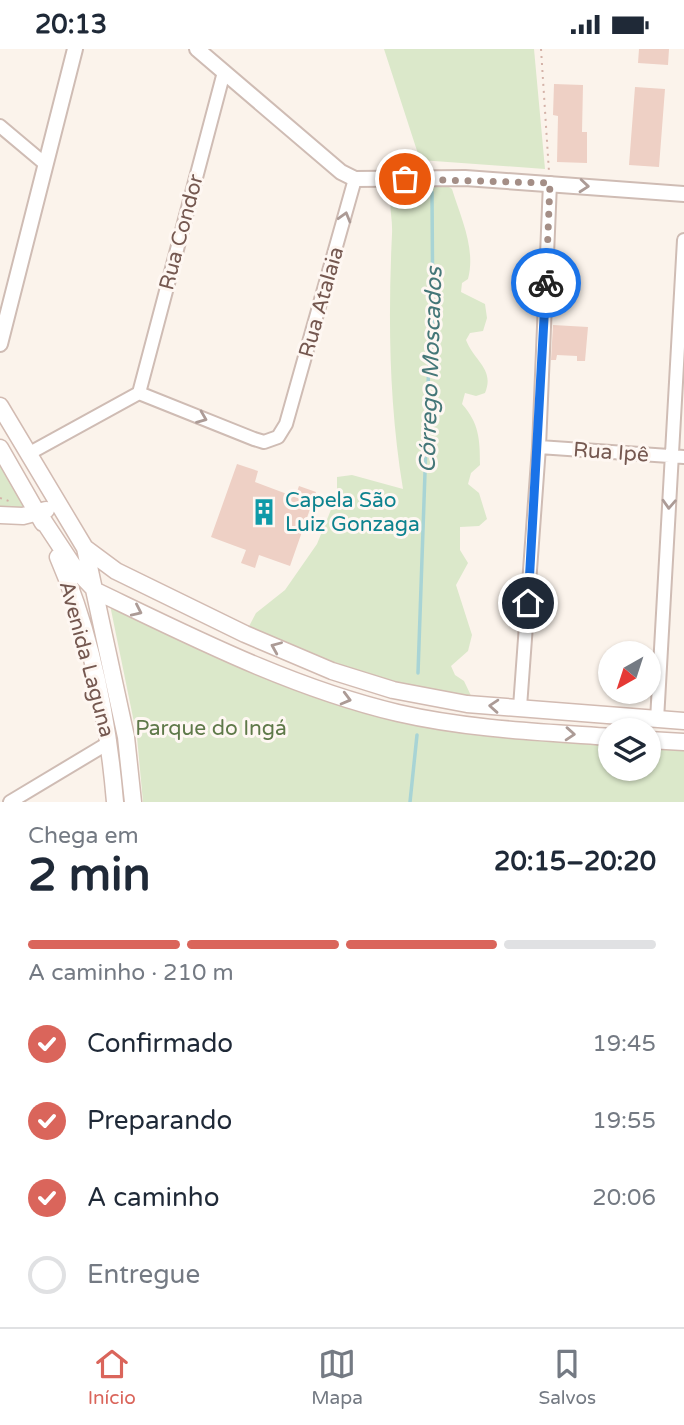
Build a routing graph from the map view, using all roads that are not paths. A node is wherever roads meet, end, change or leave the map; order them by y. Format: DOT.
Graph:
graph roads {
  1 [pos="75,49"];
  2 [pos="197,49"];
  3 [pos="224,72"];
  4 [pos="0,126"];
  5 [pos="44,163"];
  6 [pos="355,179"];
  7 [pos="550,183"];
  8 [pos="684,194"];
  9 [pos="684,240"];
  10 [pos="0,344"];
  11 [pos="139,393"];
  12 [pos="0,406"];
  13 [pos="539,447"];
  14 [pos="0,448"];
  15 [pos="28,454"];
  16 [pos="678,457"];
  17 [pos="58,504"];
  18 [pos="39,514"];
  19 [pos="0,515"];
  20 [pos="85,548"];
  21 [pos="96,591"];
  22 [pos="520,708"];
  23 [pos="634,718"];
  24 [pos="657,718"];
  25 [pos="661,720"];
  26 [pos="684,721"];
  27 [pos="598,736"];
  28 [pos="661,741"];
  29 [pos="110,742"];
  30 [pos="684,742"];
  31 [pos="10,802"];
  32 [pos="114,802"];
  33 [pos="133,802"];
  1 -- 5 [label="street"];
  2 -- 3 [label="street"];
  3 -- 6 [label="street"];
  3 -- 11 [label="street, Rua Condor"];
  4 -- 5 [label="street"];
  5 -- 10 [label="street"];
  6 -- 7 [label="street"];
  11 -- 6 [label="street, Rua Atalaia, one-way"];
  7 -- 8 [label="street, one-way"];
  7 -- 13 [label="street"];
  9 -- 16 [label="street"];
  11 -- 15 [label="street"];
  12 -- 15 [label="main road, Avenida Laguna"];
  13 -- 16 [label="street, Rua Ipê"];
  13 -- 22 [label="street"];
  14 -- 18 [label="main road, Avenida Laguna"];
  15 -- 17 [label="main road, Avenida Laguna"];
  16 -- 24 [label="street, one-way"];
  17 -- 18 [label="main road"];
  17 -- 20 [label="main road, Avenida Laguna"];
  18 -- 19 [label="main road"];
  18 -- 21 [label="main road"];
  18 -- 29 [label="main road, Avenida Laguna"];
  20 -- 21 [label="main road, Avenida Laguna"];
  22 -- 20 [label="main road, one-way"];
  21 -- 27 [label="main road, one-way"];
  21 -- 33 [label="main road, Avenida Laguna"];
  22 -- 23 [label="main road"];
  25 -- 26 [label="main road"];
  28 -- 30 [label="main road"];
  29 -- 31 [label="street"];
  29 -- 32 [label="main road, Avenida Laguna"];
}
